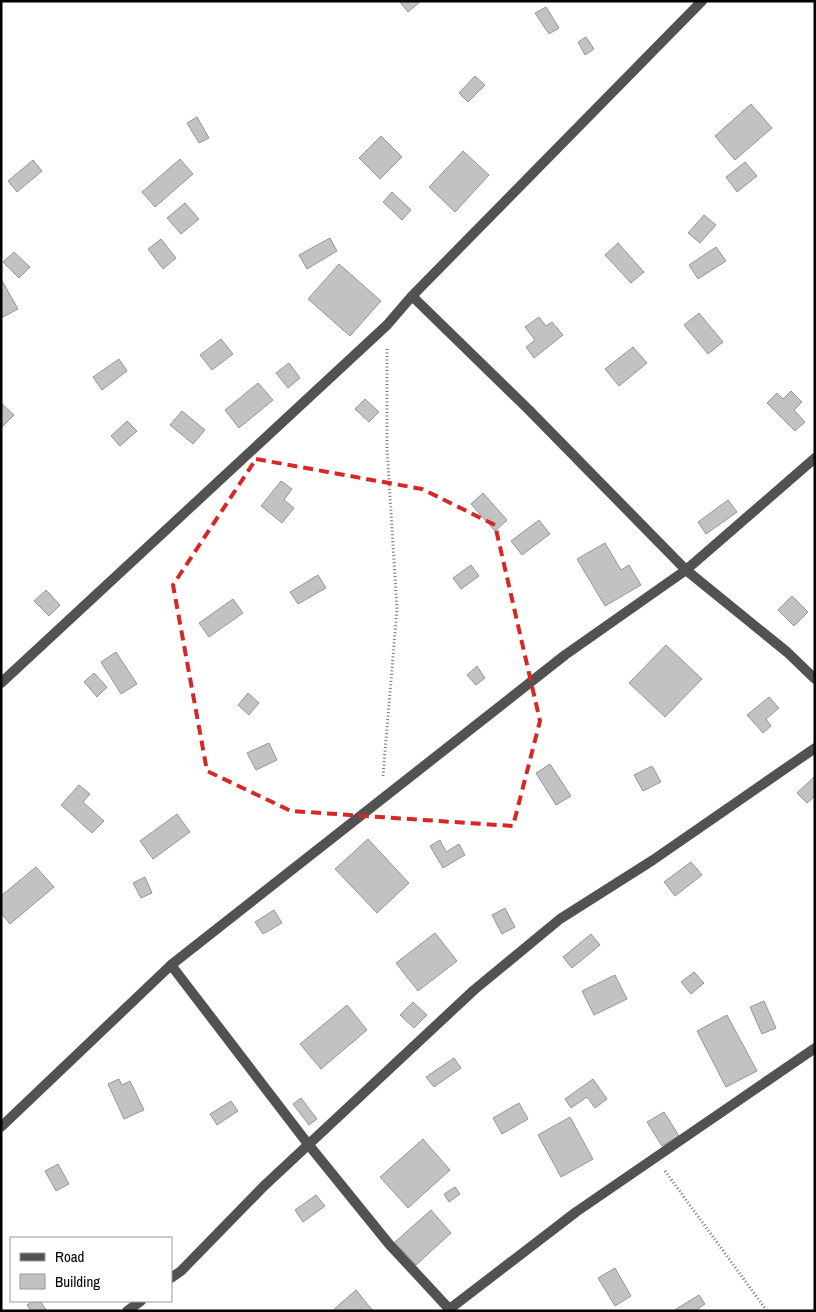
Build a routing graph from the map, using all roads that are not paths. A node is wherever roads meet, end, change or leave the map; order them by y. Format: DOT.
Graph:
graph roads {
  1 [pos="702,1"];
  2 [pos="412,296"];
  3 [pos="815,458"];
  4 [pos="686,570"];
  5 [pos="815,679"];
  6 [pos="1,683"];
  7 [pos="815,748"];
  8 [pos="171,964"];
  9 [pos="815,1048"];
  10 [pos="1,1127"];
  11 [pos="308,1144"];
  12 [pos="172,1277"];
  13 [pos="140,1302"];
  14 [pos="449,1310"];
  15 [pos="127,1311"];
  1 -- 2 [label="street"];
  2 -- 4 [label="street"];
  2 -- 6 [label="street"];
  3 -- 4 [label="street"];
  4 -- 5 [label="street"];
  4 -- 8 [label="street"];
  7 -- 11 [label="street"];
  8 -- 10 [label="street"];
  8 -- 11 [label="street"];
  9 -- 14 [label="street"];
  11 -- 12 [label="street"];
  11 -- 14 [label="street"];
  13 -- 15 [label="street"];
}
